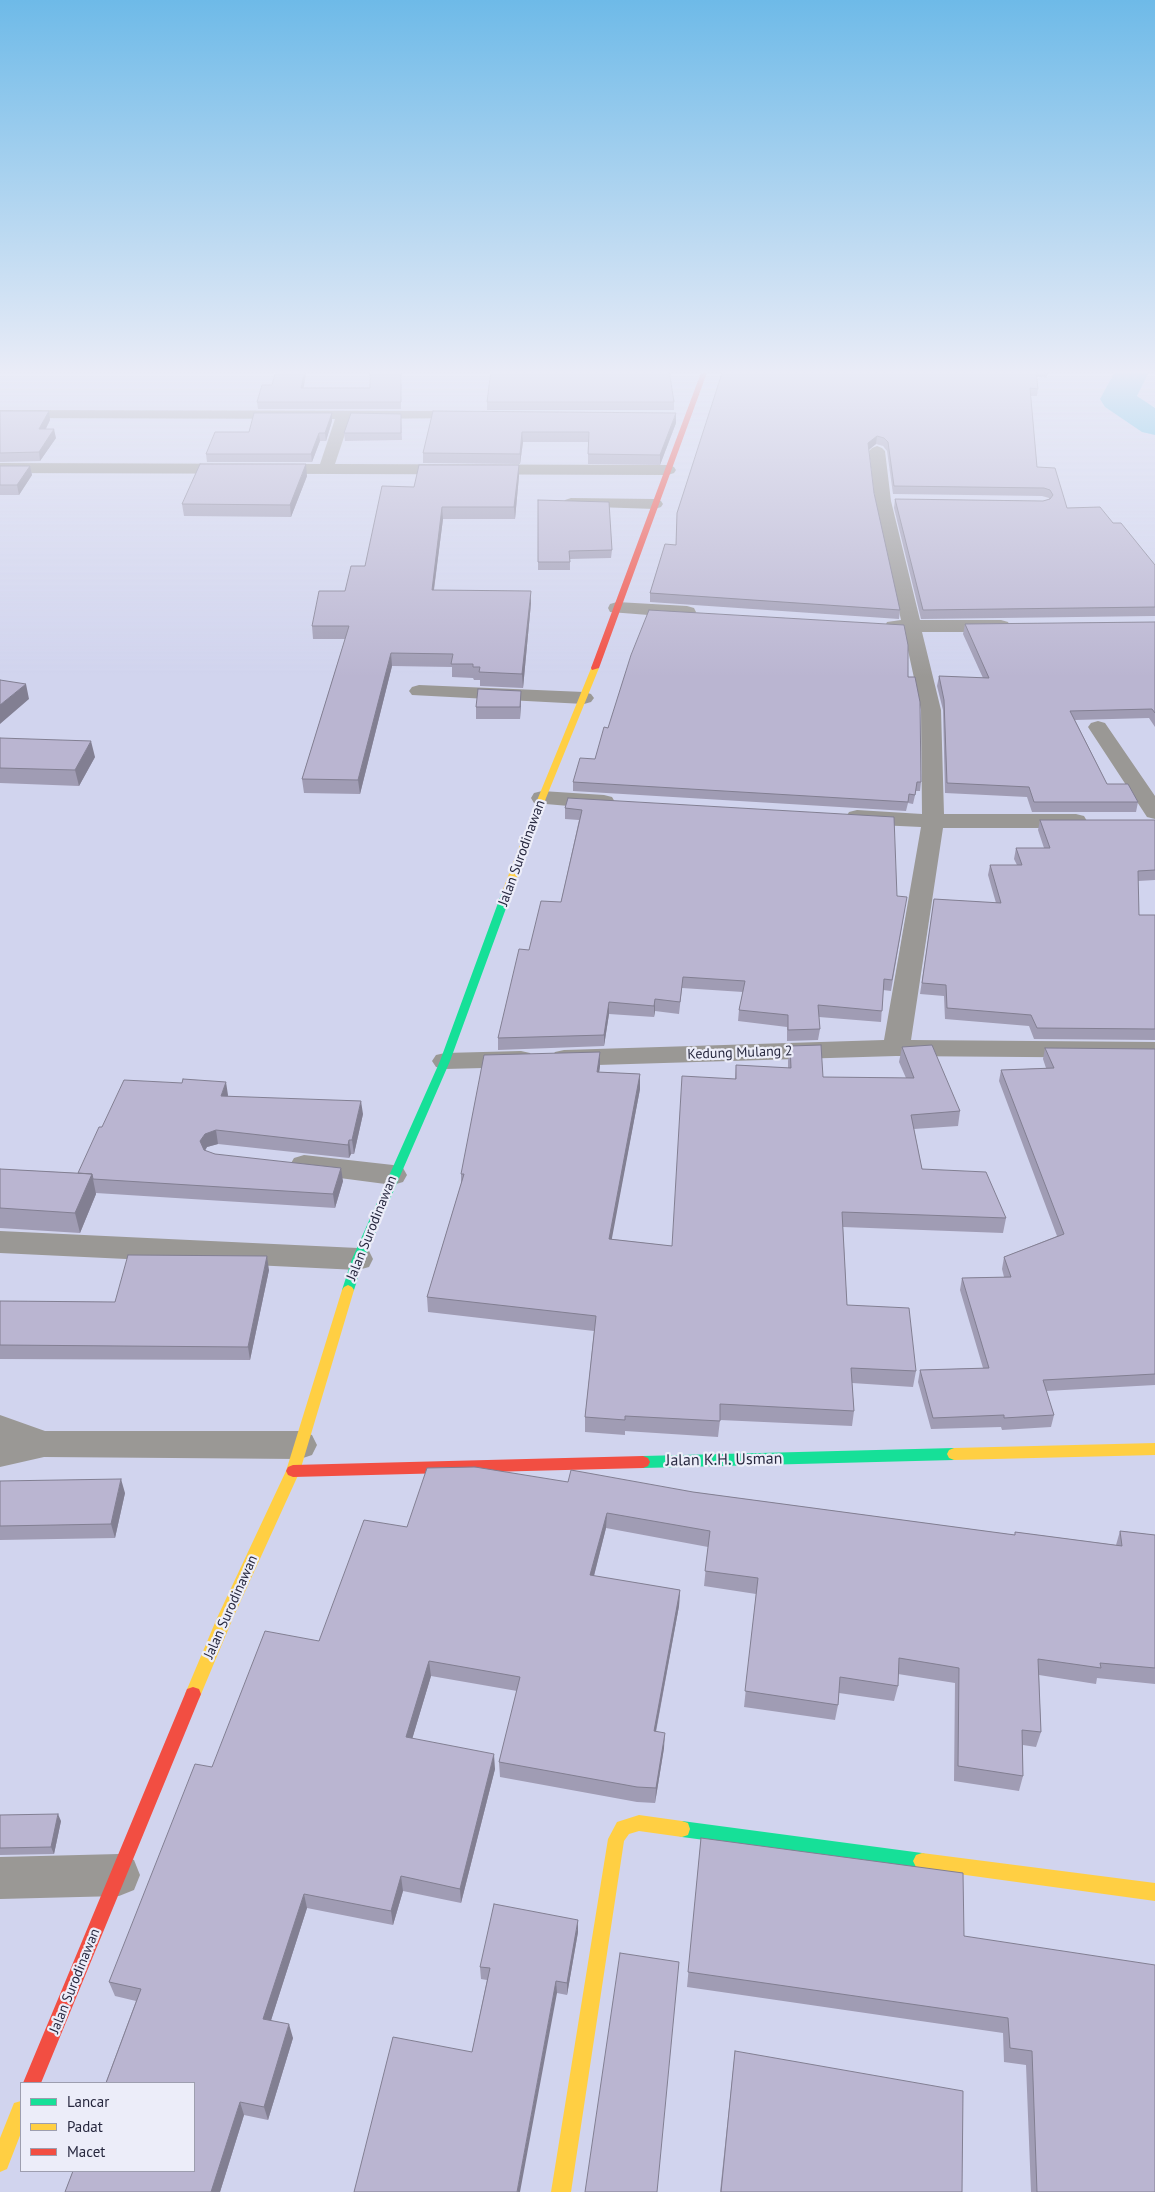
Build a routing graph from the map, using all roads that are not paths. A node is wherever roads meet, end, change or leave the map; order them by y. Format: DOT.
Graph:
graph roads {
  1 [pos="667,472"];
  2 [pos="880,472"];
  3 [pos="883,501"];
  4 [pos="903,501"];
  5 [pos="560,503"];
  6 [pos="655,504"];
  7 [pos="617,608"];
  8 [pos="705,614"];
  9 [pos="872,625"];
  10 [pos="1018,626"];
  11 [pos="911,627"];
  12 [pos="419,691"];
  13 [pos="584,698"];
  14 [pos="1098,727"];
  15 [pos="542,798"];
  16 [pos="620,803"];
  17 [pos="835,815"];
  18 [pos="1149,818"];
  19 [pos="933,821"];
  20 [pos="1097,821"];
  21 [pos="896,1048"];
  22 [pos="1155,1050"];
  23 [pos="445,1061"];
  24 [pos="276,1162"];
  25 [pos="393,1175"];
  26 [pos="0,1242"];
  27 [pos="358,1259"];
  28 [pos="0,1428"];
  29 [pos="44,1444"];
  30 [pos="1155,1449"];
  31 [pos="0,1453"];
  32 [pos="297,1458"];
  33 [pos="119,1875"];
  34 [pos="0,1878"];
  35 [pos="1155,1892"];
  36 [pos="32,2082"];
  37 [pos="20,2112"];
  38 [pos="0,2162"];
  39 [pos="561,2192"];
  1 -- 6 [label="main road, Jalan Surodinawan"];
  2 -- 3 [label="street"];
  3 -- 4 [label="street"];
  3 -- 11 [label="street"];
  5 -- 6 [label="street"];
  6 -- 7 [label="main road, Jalan Surodinawan"];
  7 -- 8 [label="street"];
  7 -- 13 [label="main road, Jalan Surodinawan"];
  9 -- 11 [label="street"];
  10 -- 11 [label="street"];
  11 -- 19 [label="street"];
  12 -- 13 [label="street"];
  13 -- 15 [label="main road, Jalan Surodinawan"];
  14 -- 18 [label="street"];
  15 -- 16 [label="street"];
  15 -- 23 [label="main road, Jalan Surodinawan"];
  17 -- 19 [label="street"];
  19 -- 20 [label="street"];
  19 -- 21 [label="street"];
  21 -- 22 [label="street, Kedung Mulang 2"];
  21 -- 23 [label="street, Kedung Mulang 2"];
  23 -- 25 [label="main road, Jalan Surodinawan"];
  24 -- 25 [label="street"];
  25 -- 27 [label="main road, Jalan Surodinawan"];
  26 -- 27 [label="street"];
  27 -- 32 [label="main road, Jalan Surodinawan"];
  28 -- 29 [label="street"];
  29 -- 31 [label="street"];
  29 -- 32 [label="street"];
  30 -- 32 [label="main road, Jalan K.H. Usman"];
  32 -- 33 [label="main road, Jalan Surodinawan"];
  33 -- 34 [label="street"];
  33 -- 36 [label="main road, Jalan Surodinawan"];
  35 -- 39 [label="main road"];
  37 -- 38 [label="main road"];
}
